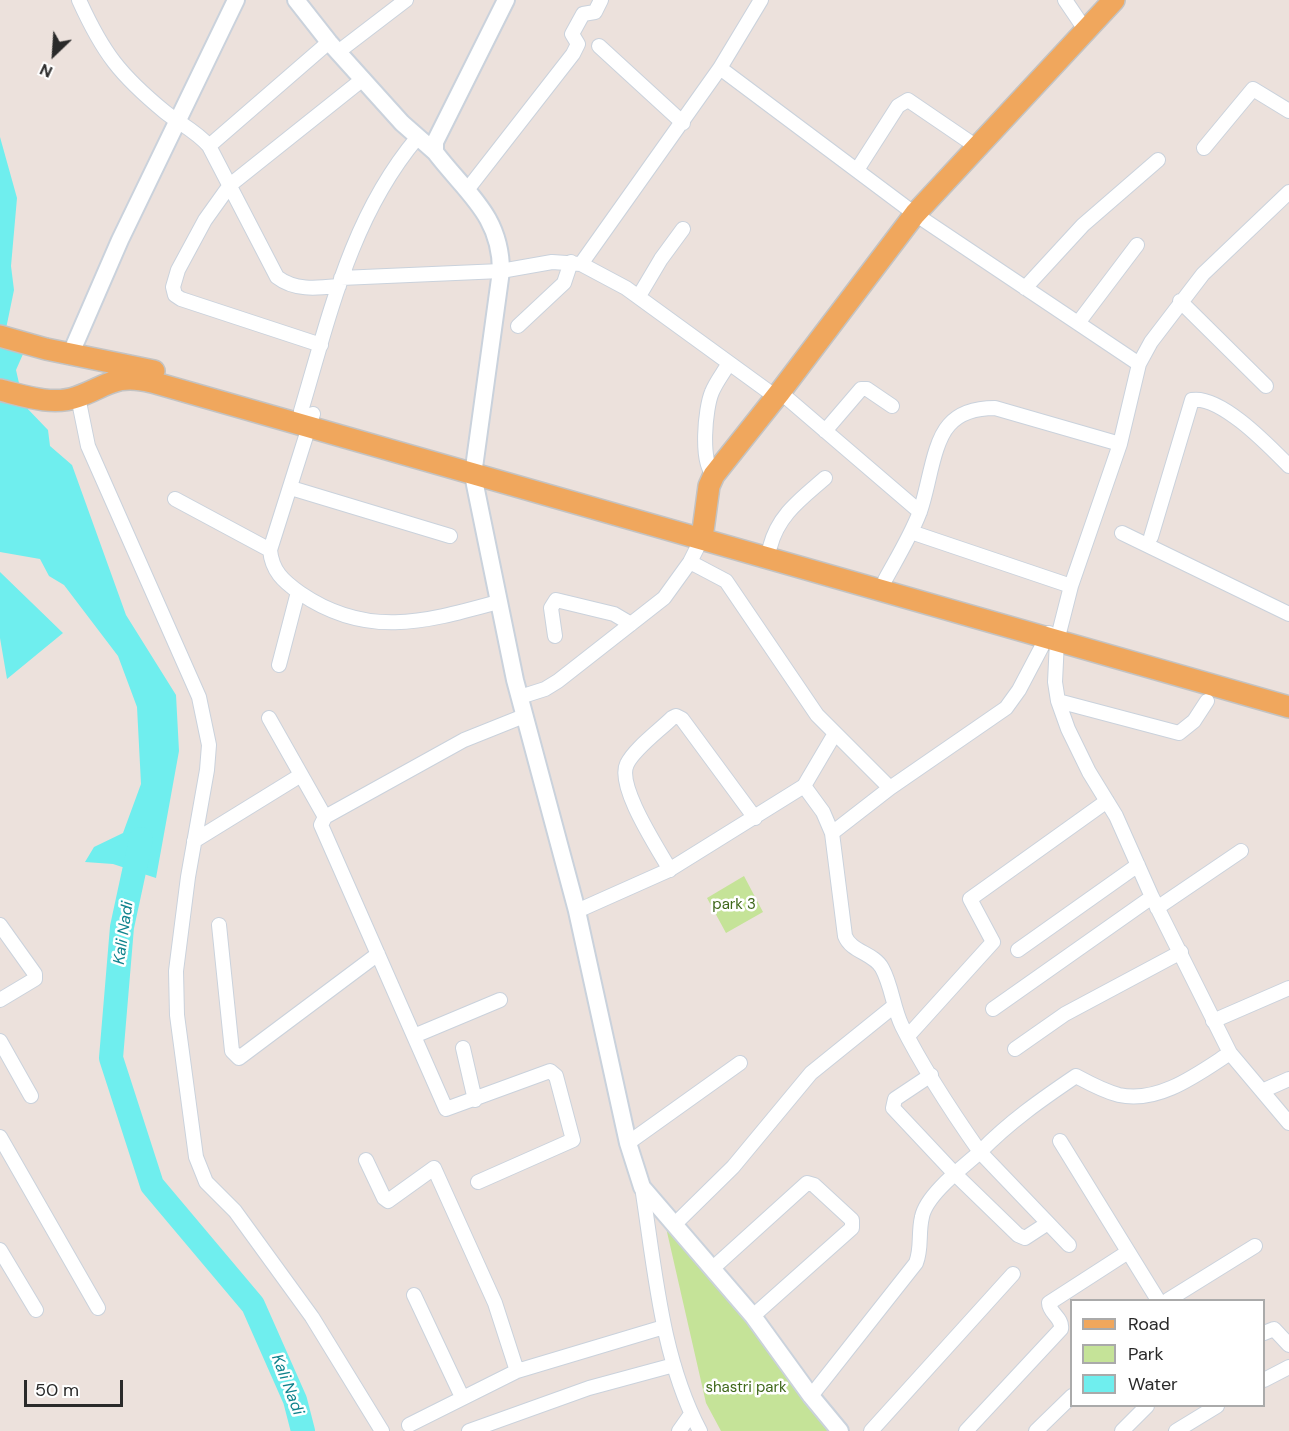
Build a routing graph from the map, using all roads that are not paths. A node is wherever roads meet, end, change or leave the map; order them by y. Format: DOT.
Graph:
graph roads {
  1 [pos="79,0"];
  2 [pos="236,0"];
  3 [pos="296,0"];
  4 [pos="405,0"];
  5 [pos="506,0"];
  6 [pos="601,0"];
  7 [pos="761,0"];
  8 [pos="1065,0"];
  9 [pos="1114,0"];
  10 [pos="1086,31"];
  11 [pos="599,46"];
  12 [pos="334,47"];
  13 [pos="720,68"];
  14 [pos="363,79"];
  15 [pos="1289,111"];
  16 [pos="177,122"];
  17 [pos="682,123"];
  18 [pos="417,138"];
  19 [pos="209,146"];
  20 [pos="977,147"];
  21 [pos="1204,148"];
  22 [pos="435,152"];
  23 [pos="1158,160"];
  24 [pos="857,170"];
  25 [pos="230,184"];
  26 [pos="467,190"];
  27 [pos="1289,192"];
  28 [pos="915,214"];
  29 [pos="683,229"];
  30 [pos="1137,245"];
  31 [pos="576,263"];
  32 [pos="501,271"];
  33 [pos="340,282"];
  34 [pos="1025,288"];
  35 [pos="639,296"];
  36 [pos="1180,301"];
  37 [pos="1077,323"];
  38 [pos="518,326"];
  39 [pos="0,336"];
  40 [pos="321,345"];
  41 [pos="71,353"];
  42 [pos="729,363"];
  43 [pos="1139,364"];
  44 [pos="1266,386"];
  45 [pos="0,390"];
  46 [pos="778,395"];
  47 [pos="78,397"];
  48 [pos="892,406"];
  49 [pos="308,417"];
  50 [pos="825,431"];
  51 [pos="1120,444"];
  52 [pos="1289,466"];
  53 [pos="473,469"];
  54 [pos="714,475"];
  55 [pos="825,478"];
  56 [pos="291,488"];
  57 [pos="175,499"];
  58 [pos="920,512"];
  59 [pos="911,532"];
  60 [pos="702,533"];
  61 [pos="1122,533"];
  62 [pos="450,536"];
  63 [pos="1150,537"];
  64 [pos="770,547"];
  65 [pos="270,550"];
  66 [pos="690,562"];
  67 [pos="885,580"];
  68 [pos="1071,586"];
  69 [pos="298,592"];
  70 [pos="498,602"];
  71 [pos="1289,614"];
  72 [pos="631,624"];
  73 [pos="1053,634"];
  74 [pos="555,636"];
  75 [pos="279,665"];
  76 [pos="1289,696"];
  77 [pos="519,697"];
  78 [pos="1058,701"];
  79 [pos="1207,701"];
  80 [pos="1289,707"];
  81 [pos="524,716"];
  82 [pos="269,717"];
  83 [pos="834,735"];
  84 [pos="301,775"];
  85 [pos="804,786"];
  86 [pos="890,788"];
  87 [pos="1107,801"];
  88 [pos="325,817"];
  89 [pos="755,818"];
  90 [pos="832,833"];
  91 [pos="194,841"];
  92 [pos="1241,850"];
  93 [pos="1138,865"];
  94 [pos="670,870"];
  95 [pos="1155,902"];
  96 [pos="577,911"];
  97 [pos="0,925"];
  98 [pos="219,925"];
  99 [pos="1018,950"];
  100 [pos="1181,952"];
  101 [pos="378,954"];
  102 [pos="1289,988"];
  103 [pos="0,1000"];
  104 [pos="500,1000"];
  105 [pos="894,1005"];
  106 [pos="993,1009"];
  107 [pos="1213,1021"];
  108 [pos="414,1036"];
  109 [pos="908,1036"];
  110 [pos="0,1041"];
  111 [pos="463,1048"];
  112 [pos="1015,1049"];
  113 [pos="1230,1053"];
  114 [pos="740,1064"];
  115 [pos="931,1075"];
  116 [pos="1289,1080"];
  117 [pos="1262,1091"];
  118 [pos="31,1096"];
  119 [pos="475,1100"];
  120 [pos="1289,1124"];
  121 [pos="0,1137"];
  122 [pos="1060,1141"];
  123 [pos="627,1143"];
  124 [pos="980,1152"];
  125 [pos="366,1160"];
  126 [pos="955,1174"];
  127 [pos="478,1182"];
  128 [pos="642,1187"];
  129 [pos="1048,1223"];
  130 [pos="675,1224"];
  131 [pos="1069,1245"];
  132 [pos="1255,1246"];
  133 [pos="0,1250"];
  134 [pos="1128,1252"];
  135 [pos="713,1268"];
  136 [pos="1013,1274"];
  137 [pos="414,1295"];
  138 [pos="1157,1299"];
  139 [pos="1169,1299"];
  140 [pos="98,1308"];
  141 [pos="36,1310"];
  142 [pos="753,1316"];
  143 [pos="664,1327"];
  144 [pos="1265,1332"];
  145 [pos="1289,1345"];
  146 [pos="674,1365"];
  147 [pos="1289,1367"];
  148 [pos="517,1371"];
  149 [pos="1265,1379"];
  150 [pos="811,1396"];
  151 [pos="462,1397"];
  152 [pos="1070,1397"];
  153 [pos="1146,1407"];
  154 [pos="1215,1407"];
  155 [pos="691,1414"];
  156 [pos="409,1425"];
  157 [pos="382,1431"];
  158 [pos="469,1431"];
  159 [pos="679,1431"];
  160 [pos="700,1431"];
  161 [pos="840,1431"];
  162 [pos="872,1431"];
  163 [pos="966,1431"];
  164 [pos="1036,1431"];
  165 [pos="1122,1431"];
  166 [pos="1176,1431"];
  1 -- 16 [label="street"];
  2 -- 16 [label="street"];
  3 -- 12 [label="street"];
  4 -- 12 [label="street"];
  5 -- 22 [label="street"];
  6 -- 26 [label="street"];
  7 -- 13 [label="street"];
  8 -- 10 [label="street"];
  9 -- 10 [label="main road"];
  10 -- 20 [label="main road"];
  11 -- 17 [label="street"];
  12 -- 14 [label="street"];
  12 -- 19 [label="street"];
  13 -- 17 [label="street"];
  13 -- 24 [label="street"];
  14 -- 18 [label="street"];
  14 -- 25 [label="street"];
  15 -- 21 [label="street"];
  16 -- 19 [label="street"];
  16 -- 41 [label="street"];
  17 -- 31 [label="street"];
  18 -- 22 [label="street"];
  18 -- 33 [label="street"];
  19 -- 25 [label="street"];
  20 -- 24 [label="street"];
  20 -- 28 [label="main road"];
  22 -- 26 [label="street"];
  23 -- 34 [label="street"];
  24 -- 28 [label="street"];
  25 -- 33 [label="street"];
  25 -- 40 [label="street"];
  26 -- 32 [label="street"];
  27 -- 36 [label="street"];
  28 -- 34 [label="street"];
  28 -- 46 [label="main road"];
  29 -- 35 [label="street"];
  30 -- 37 [label="street"];
  31 -- 32 [label="street"];
  31 -- 35 [label="street"];
  31 -- 38 [label="street"];
  32 -- 33 [label="street"];
  32 -- 53 [label="street"];
  33 -- 40 [label="street"];
  34 -- 37 [label="street"];
  35 -- 42 [label="street"];
  36 -- 43 [label="street"];
  36 -- 44 [label="street"];
  37 -- 43 [label="street"];
  39 -- 41 [label="main road"];
  40 -- 49 [label="street"];
  41 -- 49 [label="main road"];
  42 -- 46 [label="street"];
  42 -- 54 [label="street"];
  43 -- 51 [label="street"];
  45 -- 47 [label="main road"];
  46 -- 50 [label="street"];
  46 -- 54 [label="main road"];
  47 -- 49 [label="main road"];
  47 -- 91 [label="street"];
  48 -- 50 [label="street"];
  49 -- 53 [label="main road"];
  49 -- 56 [label="street"];
  50 -- 58 [label="street"];
  51 -- 58 [label="street"];
  51 -- 68 [label="street"];
  52 -- 63 [label="street"];
  53 -- 60 [label="main road"];
  53 -- 70 [label="street"];
  54 -- 60 [label="main road"];
  55 -- 64 [label="street"];
  56 -- 62 [label="street"];
  56 -- 65 [label="street"];
  57 -- 65 [label="street"];
  58 -- 59 [label="street"];
  59 -- 67 [label="street"];
  59 -- 68 [label="street"];
  60 -- 64 [label="main road"];
  60 -- 66 [label="street"];
  60 -- 73 [label="main road"];
  61 -- 71 [label="street"];
  64 -- 67 [label="main road"];
  65 -- 69 [label="street"];
  66 -- 72 [label="street"];
  66 -- 83 [label="street"];
  67 -- 73 [label="main road"];
  68 -- 73 [label="street"];
  69 -- 70 [label="street"];
  69 -- 75 [label="street"];
  70 -- 77 [label="street"];
  72 -- 74 [label="street"];
  72 -- 77 [label="street"];
  73 -- 76 [label="main road"];
  73 -- 78 [label="street"];
  73 -- 80 [label="main road"];
  73 -- 86 [label="street"];
  77 -- 81 [label="street"];
  78 -- 79 [label="street"];
  78 -- 87 [label="street"];
  81 -- 88 [label="street"];
  81 -- 96 [label="street"];
  82 -- 84 [label="street"];
  83 -- 85 [label="street"];
  83 -- 86 [label="street"];
  84 -- 88 [label="street"];
  84 -- 91 [label="street"];
  85 -- 89 [label="street"];
  85 -- 90 [label="street"];
  86 -- 90 [label="street"];
  87 -- 93 [label="street"];
  87 -- 109 [label="street"];
  88 -- 101 [label="street"];
  89 -- 94 [label="street"];
  89 -- 94 [label="street"];
  90 -- 105 [label="street"];
  91 -- 157 [label="street"];
  92 -- 95 [label="street"];
  93 -- 95 [label="street"];
  93 -- 99 [label="street"];
  94 -- 96 [label="street"];
  95 -- 100 [label="street"];
  95 -- 106 [label="street"];
  96 -- 123 [label="street"];
  97 -- 103 [label="street"];
  98 -- 101 [label="street"];
  100 -- 107 [label="street"];
  100 -- 112 [label="street"];
  101 -- 108 [label="street"];
  102 -- 107 [label="street"];
  104 -- 108 [label="street"];
  105 -- 109 [label="street"];
  105 -- 130 [label="street"];
  107 -- 113 [label="street"];
  108 -- 119 [label="street"];
  109 -- 115 [label="street"];
  110 -- 118 [label="street"];
  111 -- 119 [label="street"];
  113 -- 117 [label="street"];
  113 -- 124 [label="street"];
  114 -- 123 [label="street"];
  115 -- 124 [label="street"];
  115 -- 126 [label="street"];
  116 -- 117 [label="street"];
  117 -- 120 [label="street"];
  119 -- 127 [label="street"];
  121 -- 140 [label="street"];
  122 -- 134 [label="street"];
  123 -- 128 [label="street"];
  124 -- 126 [label="street"];
  124 -- 129 [label="street"];
  125 -- 148 [label="street"];
  126 -- 129 [label="street"];
  126 -- 150 [label="street"];
  128 -- 130 [label="street"];
  128 -- 143 [label="street"];
  129 -- 131 [label="street"];
  130 -- 135 [label="street"];
  132 -- 139 [label="street"];
  133 -- 141 [label="street"];
  134 -- 138 [label="street"];
  134 -- 163 [label="street"];
  135 -- 142 [label="street"];
  135 -- 142 [label="street"];
  136 -- 162 [label="street"];
  137 -- 151 [label="street"];
  142 -- 150 [label="street"];
  143 -- 146 [label="street"];
  143 -- 148 [label="street"];
  144 -- 145 [label="street"];
  146 -- 155 [label="street"];
  146 -- 158 [label="street"];
  147 -- 149 [label="street"];
  148 -- 151 [label="street"];
  150 -- 161 [label="street"];
  151 -- 156 [label="street"];
  152 -- 164 [label="street"];
  153 -- 165 [label="street"];
  154 -- 166 [label="street"];
  155 -- 159 [label="street"];
  155 -- 160 [label="street"];
}
